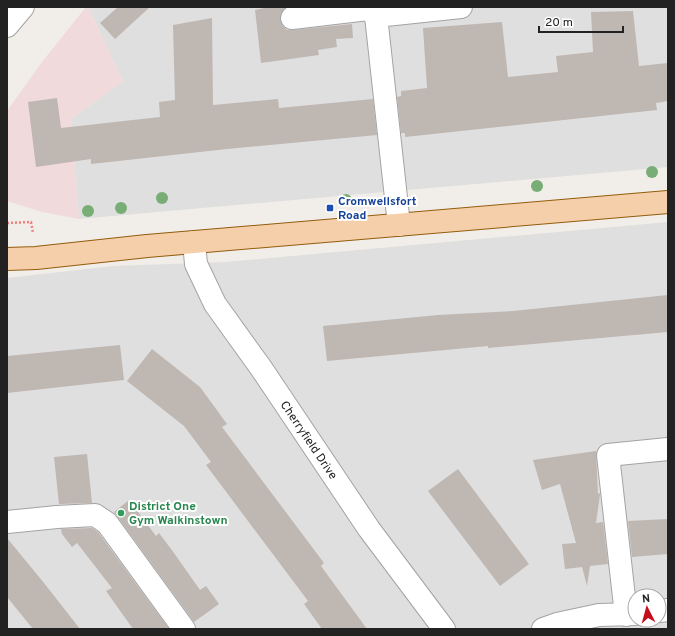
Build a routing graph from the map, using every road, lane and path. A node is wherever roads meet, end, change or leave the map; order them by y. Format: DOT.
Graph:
graph roads {
  1 [pos="23,7"];
  2 [pos="461,7"];
  3 [pos="376,16"];
  4 [pos="292,18"];
  5 [pos="7,26"];
  6 [pos="668,202"];
  7 [pos="7,222"];
  8 [pos="399,224"];
  9 [pos="33,234"];
  10 [pos="194,242"];
  11 [pos="7,259"];
  12 [pos="668,449"];
  13 [pos="7,522"];
  14 [pos="627,592"];
  15 [pos="627,614"];
  16 [pos="442,628"];
  17 [pos="184,629"];
  18 [pos="543,629"];
  1 -- 5 [label="street"];
  2 -- 3 [label="street"];
  3 -- 4 [label="street"];
  3 -- 8 [label="street"];
  6 -- 8 [label="main road"];
  7 -- 9 [label="path"];
  8 -- 10 [label="main road"];
  10 -- 11 [label="main road"];
  10 -- 16 [label="street, Cherryfield Drive"];
  12 -- 14 [label="street"];
  13 -- 17 [label="street"];
  15 -- 18 [label="street"];
}
